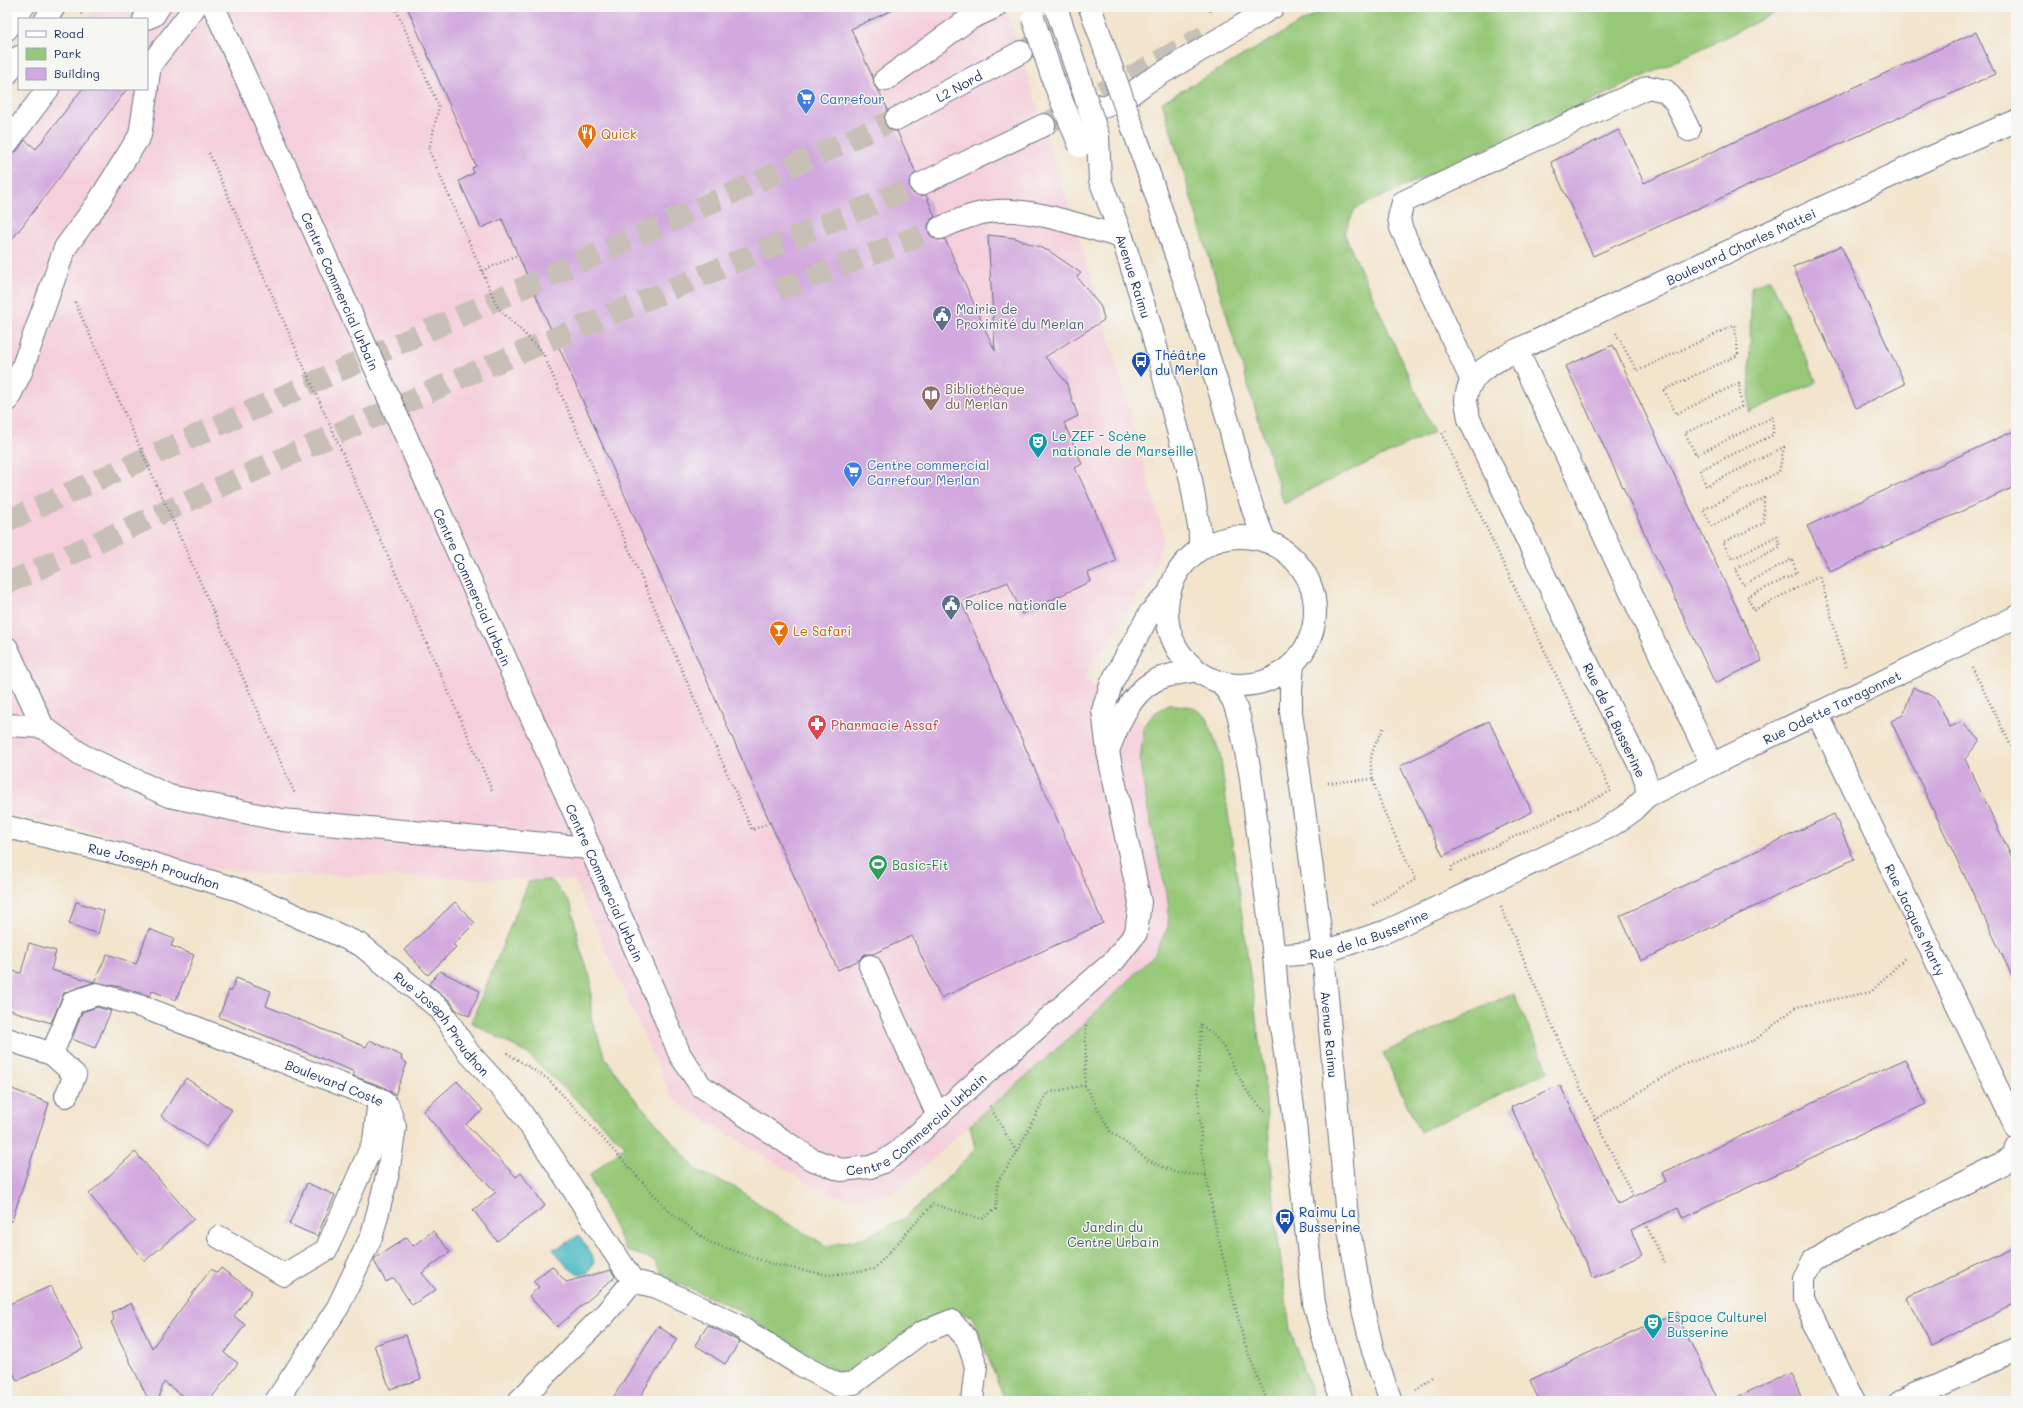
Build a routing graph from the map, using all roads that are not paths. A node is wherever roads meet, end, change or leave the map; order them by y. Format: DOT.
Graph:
graph roads {
  1 [pos="23,7"];
  2 [pos="54,7"];
  3 [pos="159,7"];
  4 [pos="195,7"];
  5 [pos="214,7"];
  6 [pos="995,7"];
  7 [pos="1090,7"];
  8 [pos="1273,7"];
  9 [pos="1056,9"];
  10 [pos="1032,12"];
  11 [pos="47,18"];
  12 [pos="146,18"];
  13 [pos="7,29"];
  14 [pos="1021,52"];
  15 [pos="18,58"];
  16 [pos="7,74"];
  17 [pos="148,80"];
  18 [pos="885,80"];
  19 [pos="1054,82"];
  20 [pos="47,90"];
  21 [pos="147,90"];
  22 [pos="1124,100"];
  23 [pos="1087,103"];
  24 [pos="896,119"];
  25 [pos="2016,121"];
  26 [pos="1044,125"];
  27 [pos="1689,130"];
  28 [pos="1089,141"];
  29 [pos="7,143"];
  30 [pos="921,184"];
  31 [pos="940,228"];
  32 [pos="1122,237"];
  33 [pos="1517,350"];
  34 [pos="1472,381"];
  35 [pos="7,401"];
  36 [pos="1265,541"];
  37 [pos="1200,549"];
  38 [pos="1170,592"];
  39 [pos="2016,617"];
  40 [pos="7,648"];
  41 [pos="1293,664"];
  42 [pos="1196,670"];
  43 [pos="1223,685"];
  44 [pos="1817,712"];
  45 [pos="7,725"];
  46 [pos="43,727"];
  47 [pos="1108,752"];
  48 [pos="1712,764"];
  49 [pos="1647,796"];
  50 [pos="7,827"];
  51 [pos="589,848"];
  52 [pos="1323,952"];
  53 [pos="1274,956"];
  54 [pos="870,966"];
  55 [pos="7,1039"];
  56 [pos="52,1054"];
  57 [pos="66,1096"];
  58 [pos="379,1099"];
  59 [pos="938,1116"];
  60 [pos="2016,1127"];
  61 [pos="2016,1146"];
  62 [pos="219,1237"];
  63 [pos="633,1281"];
  64 [pos="2016,1349"];
  65 [pos="1401,1398"];
  66 [pos="276,1401"];
  67 [pos="519,1401"];
  68 [pos="972,1401"];
  69 [pos="1342,1401"];
  70 [pos="1853,1401"];
  71 [pos="1900,1401"];
  1 -- 13 [label="main road"];
  2 -- 11 [label="main road"];
  3 -- 12 [label="main road"];
  4 -- 17 [label="main road"];
  5 -- 51 [label="main road, Centre Commercial Urbain"];
  6 -- 18 [label="main road"];
  7 -- 22 [label="main road, bridge"];
  8 -- 22 [label="main road"];
  9 -- 23 [label="main road, Avenue Raimu, bridge"];
  10 -- 19 [label="main road, bridge"];
  14 -- 24 [label="main road, L2 Nord"];
  15 -- 16 [label="main road"];
  19 -- 23 [label="main road"];
  19 -- 28 [label="main road, bridge"];
  20 -- 29 [label="main road"];
  21 -- 35 [label="main road"];
  22 -- 23 [label="main road"];
  22 -- 36 [label="main road, bridge"];
  23 -- 28 [label="main road, Avenue Raimu, bridge"];
  25 -- 33 [label="main road, Boulevard Charles Mattei"];
  26 -- 30 [label="main road"];
  27 -- 34 [label="main road"];
  28 -- 32 [label="main road, Avenue Raimu"];
  31 -- 32 [label="main road"];
  32 -- 37 [label="main road, Avenue Raimu"];
  33 -- 34 [label="main road, Boulevard Charles Mattei"];
  33 -- 48 [label="main road"];
  34 -- 49 [label="main road, Rue de la Busserine"];
  36 -- 37 [label="main road"];
  36 -- 41 [label="main road"];
  37 -- 38 [label="main road"];
  38 -- 42 [label="main road"];
  38 -- 47 [label="main road, Centre Commercial Urbain"];
  39 -- 44 [label="main road, Rue Odette Taragonnet"];
  40 -- 46 [label="main road"];
  41 -- 43 [label="main road"];
  41 -- 52 [label="main road, Avenue Raimu"];
  42 -- 43 [label="main road"];
  42 -- 47 [label="main road"];
  43 -- 53 [label="main road"];
  44 -- 48 [label="main road, Rue Odette Taragonnet"];
  44 -- 60 [label="main road, Rue Jacques Marty"];
  45 -- 46 [label="main road"];
  46 -- 51 [label="main road"];
  47 -- 59 [label="main road, Centre Commercial Urbain"];
  48 -- 49 [label="main road, Rue Odette Taragonnet"];
  49 -- 52 [label="main road, Rue de la Busserine"];
  50 -- 63 [label="main road, Rue Joseph Proudhon"];
  51 -- 59 [label="main road, Centre Commercial Urbain"];
  52 -- 53 [label="main road, Rue de la Busserine"];
  52 -- 65 [label="main road, Avenue Raimu"];
  53 -- 69 [label="main road"];
  54 -- 59 [label="main road"];
  55 -- 56 [label="main road"];
  56 -- 57 [label="main road"];
  56 -- 58 [label="main road, Boulevard Coste"];
  58 -- 62 [label="main road"];
  58 -- 66 [label="main road, Boulevard Coste"];
  61 -- 70 [label="main road"];
  63 -- 67 [label="main road"];
  63 -- 68 [label="main road"];
  64 -- 71 [label="main road"];
}
